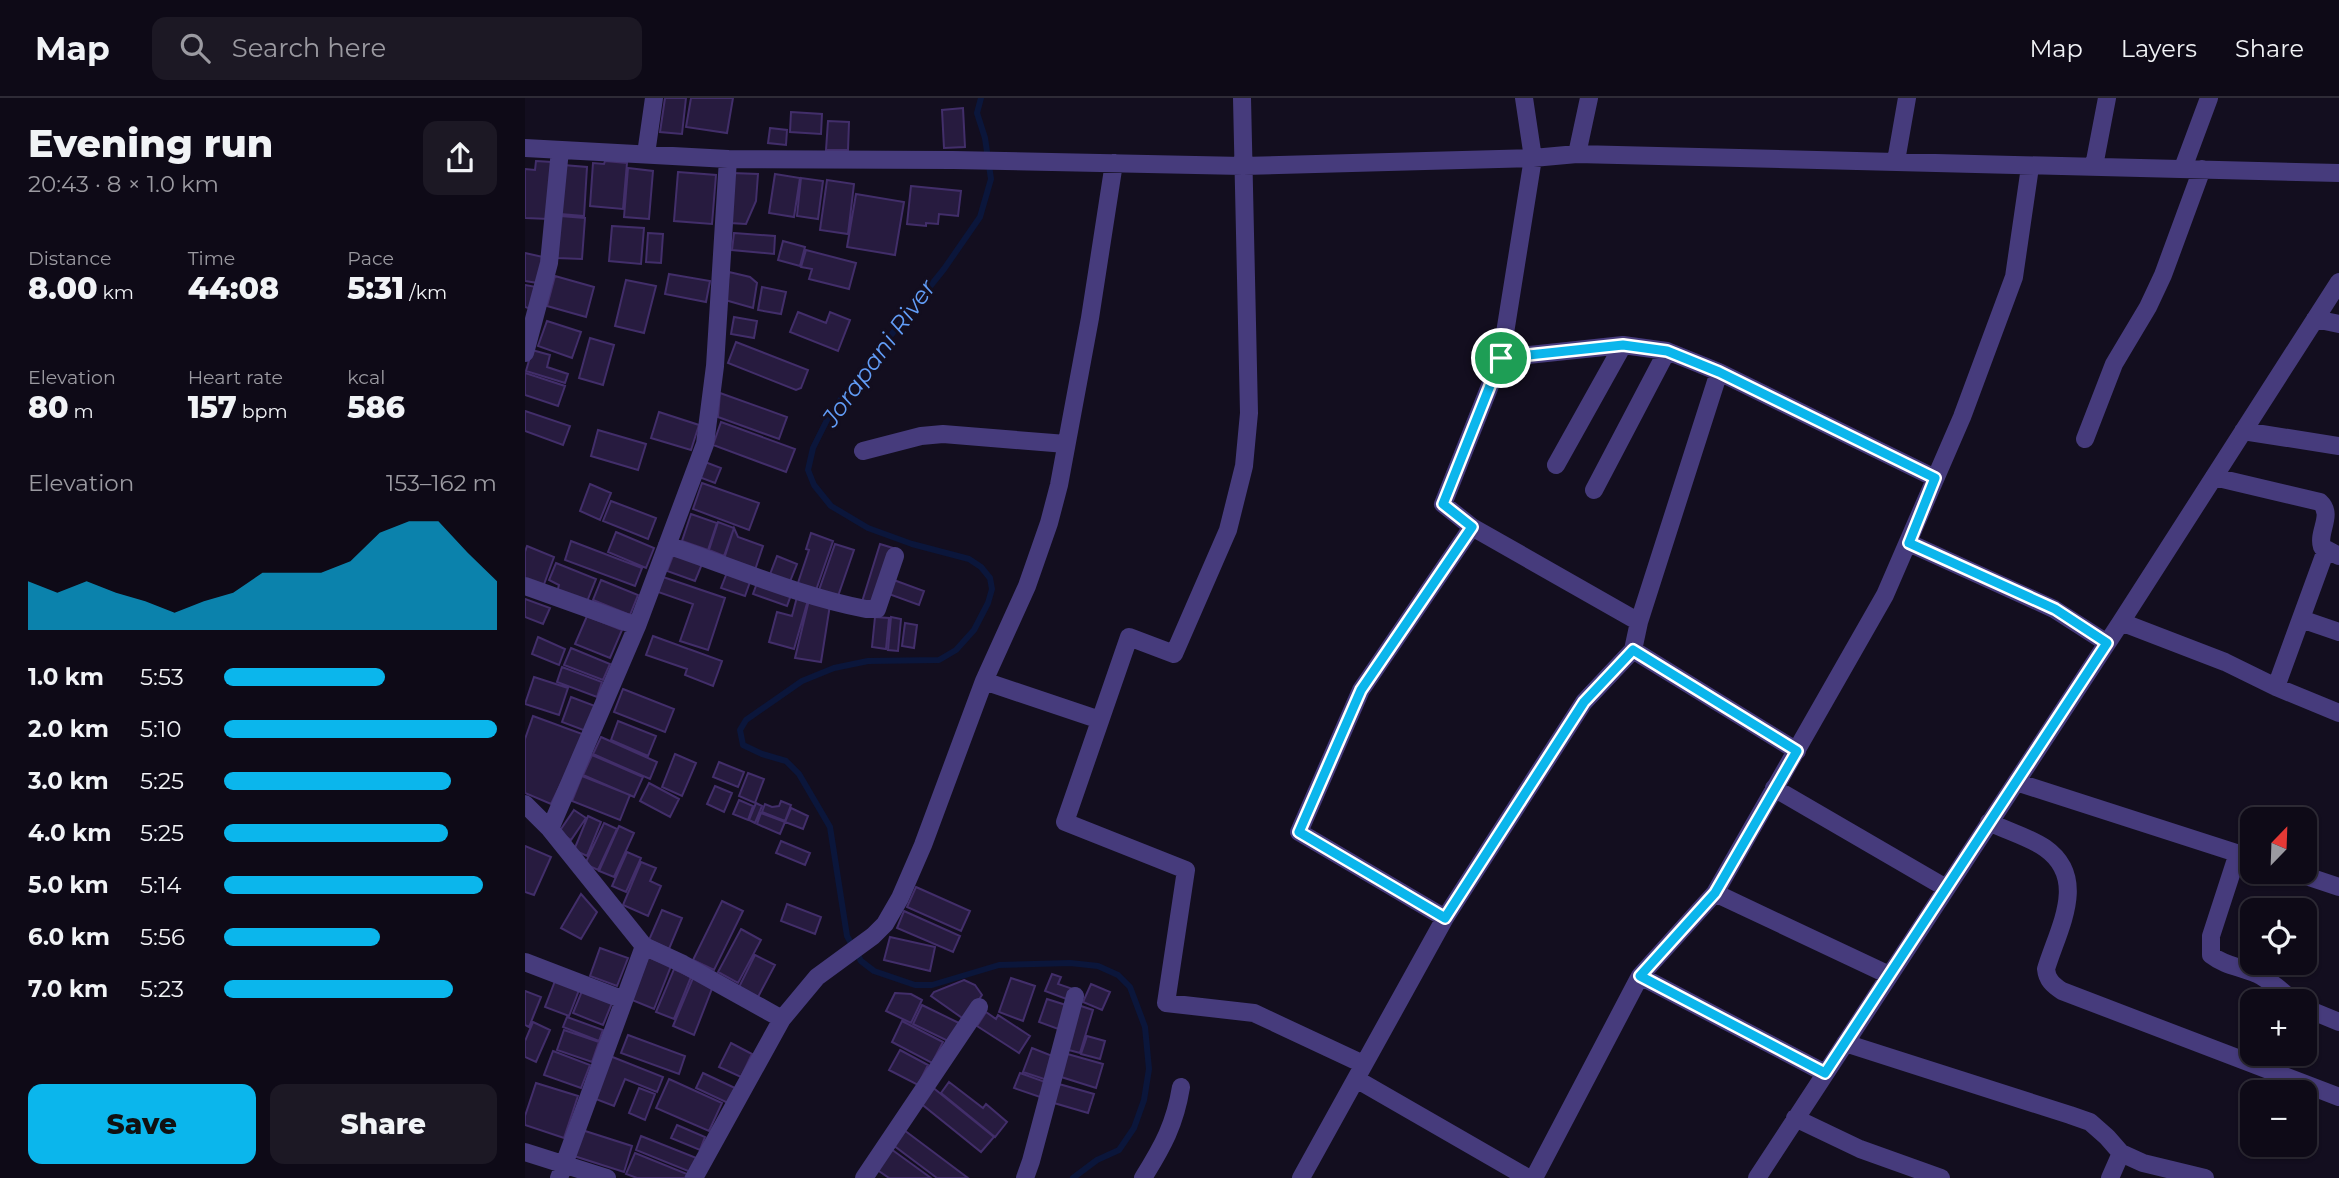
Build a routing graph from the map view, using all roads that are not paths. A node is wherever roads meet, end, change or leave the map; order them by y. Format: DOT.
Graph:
graph roads {
  1 [pos="654,98"];
  2 [pos="1242,98"];
  3 [pos="1524,98"];
  4 [pos="1589,98"];
  5 [pos="1907,98"];
  6 [pos="2107,98"];
  7 [pos="2209,98"];
  8 [pos="525,148"];
  9 [pos="560,150"];
  10 [pos="646,153"];
  11 [pos="1577,154"];
  12 [pos="1533,158"];
  13 [pos="728,159"];
  14 [pos="1896,161"];
  15 [pos="1114,163"];
  16 [pos="1243,166"];
  17 [pos="2094,166"];
  18 [pos="2030,167"];
  19 [pos="2193,169"];
  20 [pos="2339,173"];
  21 [pos="2339,282"];
  22 [pos="2315,319"];
  23 [pos="2339,324"];
  24 [pos="1623,345"];
  25 [pos="1667,351"];
  26 [pos="525,353"];
  27 [pos="1501,358"];
  28 [pos="1719,372"];
  29 [pos="2243,431"];
  30 [pos="2085,439"];
  31 [pos="1066,444"];
  32 [pos="2339,446"];
  33 [pos="863,451"];
  34 [pos="1556,465"];
  35 [pos="2214,477"];
  36 [pos="1935,478"];
  37 [pos="1594,490"];
  38 [pos="1472,527"];
  39 [pos="1909,543"];
  40 [pos="667,545"];
  41 [pos="2333,553"];
  42 [pos="895,556"];
  43 [pos="525,586"];
  44 [pos="2301,619"];
  45 [pos="1639,622"];
  46 [pos="2121,622"];
  47 [pos="637,626"];
  48 [pos="2339,632"];
  49 [pos="2107,643"];
  50 [pos="1633,650"];
  51 [pos="984,681"];
  52 [pos="2276,687"];
  53 [pos="2339,713"];
  54 [pos="1100,720"];
  55 [pos="1797,751"];
  56 [pos="2016,782"];
  57 [pos="1774,788"];
  58 [pos="525,804"];
  59 [pos="1989,822"];
  60 [pos="550,829"];
  61 [pos="2240,853"];
  62 [pos="2240,867"];
  63 [pos="2317,880"];
  64 [pos="2339,887"];
  65 [pos="1946,888"];
  66 [pos="1715,893"];
  67 [pos="1445,918"];
  68 [pos="644,946"];
  69 [pos="525,962"];
  70 [pos="1889,975"];
  71 [pos="1640,976"];
  72 [pos="2279,989"];
  73 [pos="1075,996"];
  74 [pos="624,1000"];
  75 [pos="979,1007"];
  76 [pos="2317,1013"];
  77 [pos="782,1019"];
  78 [pos="2339,1022"];
  79 [pos="1845,1043"];
  80 [pos="1359,1071"];
  81 [pos="1825,1073"];
  82 [pos="1181,1087"];
  83 [pos="2339,1097"];
  84 [pos="1795,1118"];
  85 [pos="525,1152"];
  86 [pos="2120,1153"];
  87 [pos="561,1171"];
  88 [pos="607,1178"];
  89 [pos="694,1178"];
  90 [pos="864,1178"];
  91 [pos="1025,1178"];
  92 [pos="1143,1178"];
  93 [pos="1301,1178"];
  94 [pos="1528,1178"];
  95 [pos="1534,1178"];
  96 [pos="1756,1178"];
  97 [pos="1941,1178"];
  98 [pos="2110,1178"];
  99 [pos="2205,1178"];
  1 -- 10 [label="street"];
  2 -- 16 [label="street"];
  3 -- 12 [label="street"];
  4 -- 11 [label="street"];
  5 -- 14 [label="street"];
  6 -- 17 [label="street"];
  7 -- 19 [label="street"];
  8 -- 9 [label="street"];
  9 -- 10 [label="street"];
  9 -- 26 [label="street"];
  10 -- 13 [label="street"];
  11 -- 12 [label="street"];
  11 -- 14 [label="street"];
  12 -- 16 [label="street"];
  12 -- 27 [label="street"];
  13 -- 15 [label="street"];
  13 -- 40 [label="street"];
  14 -- 18 [label="street"];
  15 -- 16 [label="street"];
  15 -- 31 [label="street"];
  16 -- 54 [label="street"];
  17 -- 18 [label="street"];
  17 -- 19 [label="street"];
  18 -- 36 [label="street"];
  19 -- 20 [label="street"];
  19 -- 30 [label="street"];
  21 -- 22 [label="street"];
  22 -- 23 [label="street"];
  22 -- 29 [label="street"];
  24 -- 25 [label="street"];
  24 -- 27 [label="street"];
  24 -- 34 [label="street"];
  25 -- 28 [label="street"];
  25 -- 37 [label="street"];
  27 -- 38 [label="street"];
  28 -- 36 [label="street"];
  28 -- 45 [label="street"];
  29 -- 32 [label="street"];
  29 -- 35 [label="street"];
  31 -- 33 [label="street"];
  31 -- 51 [label="street"];
  35 -- 41 [label="street"];
  35 -- 46 [label="street"];
  36 -- 39 [label="street"];
  38 -- 45 [label="street"];
  38 -- 67 [label="street"];
  39 -- 49 [label="street"];
  39 -- 55 [label="street"];
  40 -- 42 [label="street"];
  40 -- 47 [label="street"];
  41 -- 44 [label="street"];
  43 -- 47 [label="street"];
  44 -- 48 [label="street"];
  44 -- 52 [label="street"];
  45 -- 50 [label="street"];
  46 -- 49 [label="street"];
  46 -- 52 [label="street"];
  47 -- 60 [label="street"];
  49 -- 56 [label="street"];
  50 -- 55 [label="street"];
  50 -- 67 [label="street"];
  51 -- 54 [label="street"];
  51 -- 77 [label="street"];
  52 -- 53 [label="street"];
  54 -- 80 [label="street"];
  55 -- 57 [label="street"];
  56 -- 59 [label="street"];
  56 -- 61 [label="street"];
  57 -- 65 [label="street"];
  57 -- 66 [label="street"];
  58 -- 60 [label="street"];
  59 -- 65 [label="street"];
  59 -- 83 [label="street"];
  60 -- 68 [label="street"];
  62 -- 72 [label="street"];
  63 -- 64 [label="street"];
  65 -- 70 [label="street"];
  66 -- 70 [label="street"];
  66 -- 71 [label="street"];
  67 -- 80 [label="street"];
  68 -- 74 [label="street"];
  68 -- 77 [label="street"];
  69 -- 74 [label="street"];
  70 -- 79 [label="street"];
  71 -- 81 [label="street"];
  71 -- 95 [label="street"];
  73 -- 91 [label="street"];
  74 -- 87 [label="street"];
  75 -- 90 [label="street"];
  76 -- 78 [label="street"];
  77 -- 89 [label="street"];
  79 -- 81 [label="street"];
  79 -- 86 [label="street"];
  80 -- 93 [label="street"];
  80 -- 94 [label="street"];
  81 -- 84 [label="street"];
  82 -- 92 [label="street"];
  84 -- 96 [label="street"];
  84 -- 97 [label="street"];
  85 -- 87 [label="street"];
  86 -- 98 [label="street"];
  86 -- 99 [label="street"];
  87 -- 88 [label="street"];
}
